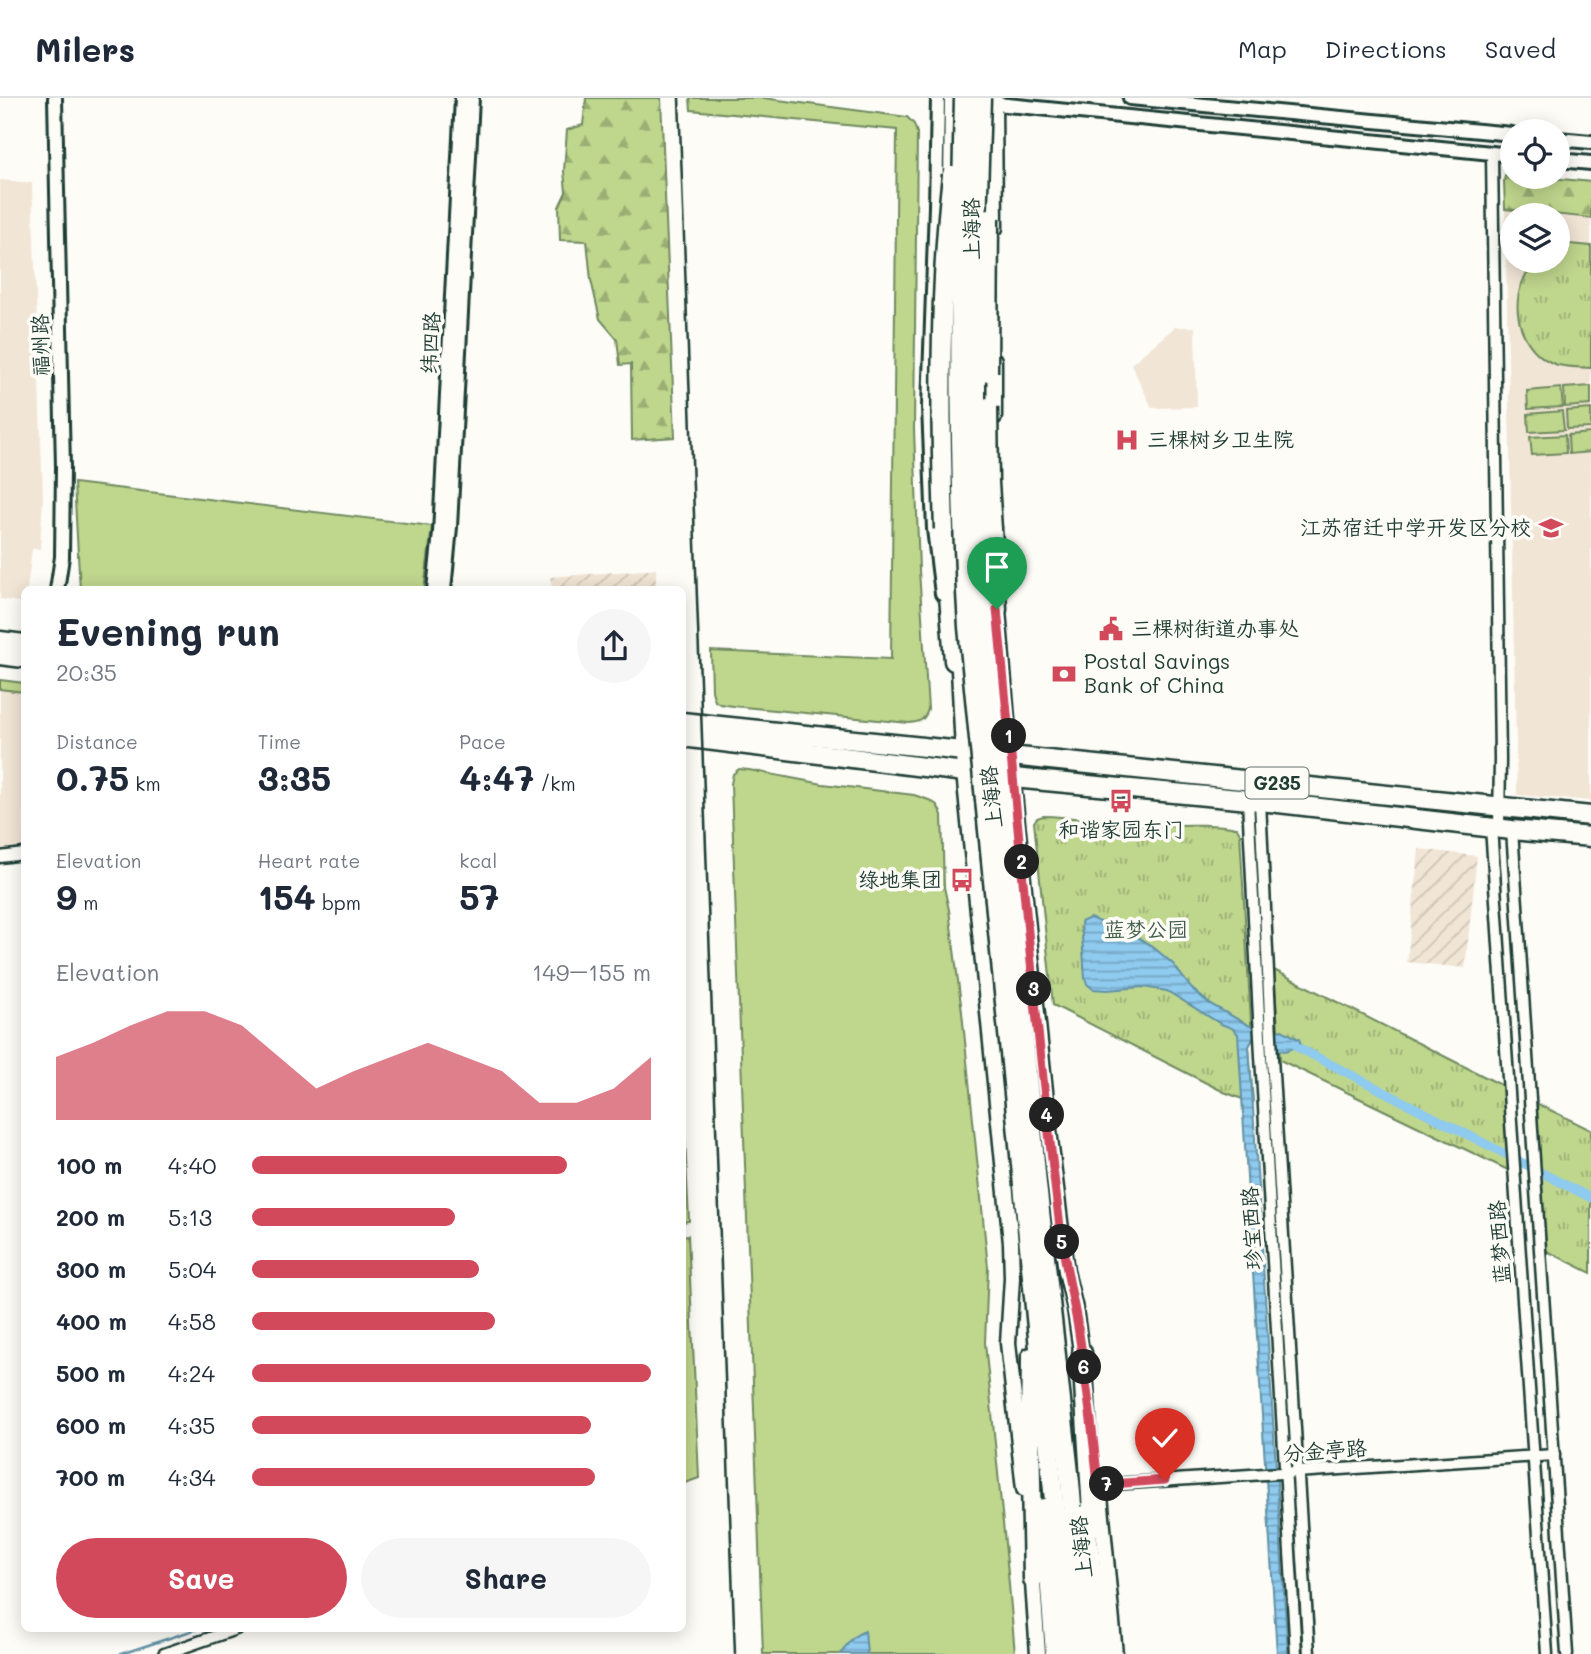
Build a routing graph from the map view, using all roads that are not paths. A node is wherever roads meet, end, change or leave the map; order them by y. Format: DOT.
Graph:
graph roads {
  1 [pos="55,98"];
  2 [pos="462,98"];
  3 [pos="472,98"];
  4 [pos="947,98"];
  5 [pos="1130,98"];
  6 [pos="989,99"];
  7 [pos="1500,133"];
  8 [pos="1570,140"];
  9 [pos="1591,142"];
  10 [pos="1492,153"];
  11 [pos="1500,154"];
  12 [pos="1570,161"];
  13 [pos="1591,163"];
  14 [pos="58,586"];
  15 [pos="433,586"];
  16 [pos="444,586"];
  17 [pos="997,609"];
  18 [pos="0,640"];
  19 [pos="21,644"];
  20 [pos="0,655"];
  21 [pos="21,658"];
  22 [pos="954,661"];
  23 [pos="686,722"];
  24 [pos="686,737"];
  25 [pos="962,743"];
  26 [pos="1010,755"];
  27 [pos="964,772"];
  28 [pos="1013,778"];
  29 [pos="1254,801"];
  30 [pos="1499,806"];
  31 [pos="1591,816"];
  32 [pos="1501,828"];
  33 [pos="1591,837"];
  34 [pos="21,855"];
  35 [pos="0,857"];
  36 [pos="1030,1184"];
  37 [pos="1037,1252"];
  38 [pos="1031,1351"];
  39 [pos="1082,1353"];
  40 [pos="1554,1455"];
  41 [pos="1534,1456"];
  42 [pos="1298,1472"];
  43 [pos="1285,1473"];
  44 [pos="1098,1485"];
  45 [pos="1033,1579"];
  46 [pos="1096,1607"];
  47 [pos="227,1632"];
  48 [pos="164,1654"];
  49 [pos="1038,1654"];
  50 [pos="1055,1654"];
  51 [pos="1069,1654"];
  52 [pos="1086,1654"];
  53 [pos="1100,1654"];
  54 [pos="1115,1654"];
  55 [pos="1296,1654"];
  56 [pos="1309,1654"];
  57 [pos="1547,1654"];
  58 [pos="1567,1654"];
  1 -- 14 [label="street, 福州路"];
  2 -- 15 [label="street, 纬四路"];
  3 -- 16 [label="street, 纬四路"];
  4 -- 6 [label="street"];
  4 -- 22 [label="highway, bridge"];
  4 -- 22 [label="street, 上海路"];
  4 -- 25 [label="main road, 上海路"];
  4 -- 36 [label="highway, 上海路, bridge"];
  5 -- 7 [label="street"];
  6 -- 10 [label="street"];
  6 -- 17 [label="main road, 上海路"];
  6 -- 17 [label="highway, bridge"];
  6 -- 36 [label="highway, 上海路, bridge"];
  8 -- 9 [label="street"];
  10 -- 11 [label="street"];
  10 -- 30 [label="street"];
  12 -- 13 [label="street"];
  17 -- 26 [label="main road, 上海路"];
  18 -- 19 [label="highway"];
  20 -- 21 [label="highway"];
  22 -- 25 [label="street, 上海路"];
  23 -- 25 [label="highway, G235"];
  24 -- 27 [label="highway, G235"];
  25 -- 26 [label="highway, G235"];
  25 -- 27 [label="main road, 上海路"];
  26 -- 28 [label="main road, 上海路"];
  26 -- 30 [label="highway, G235"];
  27 -- 28 [label="highway, G235"];
  27 -- 45 [label="main road, 上海路"];
  28 -- 29 [label="highway, G235"];
  28 -- 39 [label="main road, 上海路"];
  29 -- 32 [label="highway, G235"];
  29 -- 42 [label="street, 珍宝西路"];
  29 -- 43 [label="street, 珍宝西路"];
  30 -- 31 [label="highway, G235"];
  30 -- 32 [label="street"];
  32 -- 33 [label="highway, G235"];
  32 -- 40 [label="street, 蓝梦西路"];
  32 -- 41 [label="street, 蓝梦西路"];
  34 -- 35 [label="street"];
  36 -- 37 [label="highway, 上海路"];
  37 -- 38 [label="highway"];
  37 -- 46 [label="highway"];
  37 -- 51 [label="highway, 上海路"];
  37 -- 52 [label="highway, 上海路"];
  38 -- 45 [label="highway"];
  38 -- 50 [label="highway"];
  39 -- 44 [label="main road, 上海路"];
  39 -- 46 [label="highway"];
  40 -- 41 [label="street, 分金亭路"];
  40 -- 58 [label="street, 蓝梦西路"];
  41 -- 42 [label="street, 分金亭路"];
  41 -- 57 [label="street, 蓝梦西路"];
  42 -- 43 [label="street, 分金亭路"];
  42 -- 56 [label="street, 珍宝西路"];
  43 -- 44 [label="street, 分金亭路"];
  43 -- 55 [label="street, 珍宝西路"];
  44 -- 54 [label="main road, 上海路"];
  45 -- 49 [label="main road, 上海路"];
  46 -- 53 [label="highway"];
  47 -- 48 [label="street"];
}
